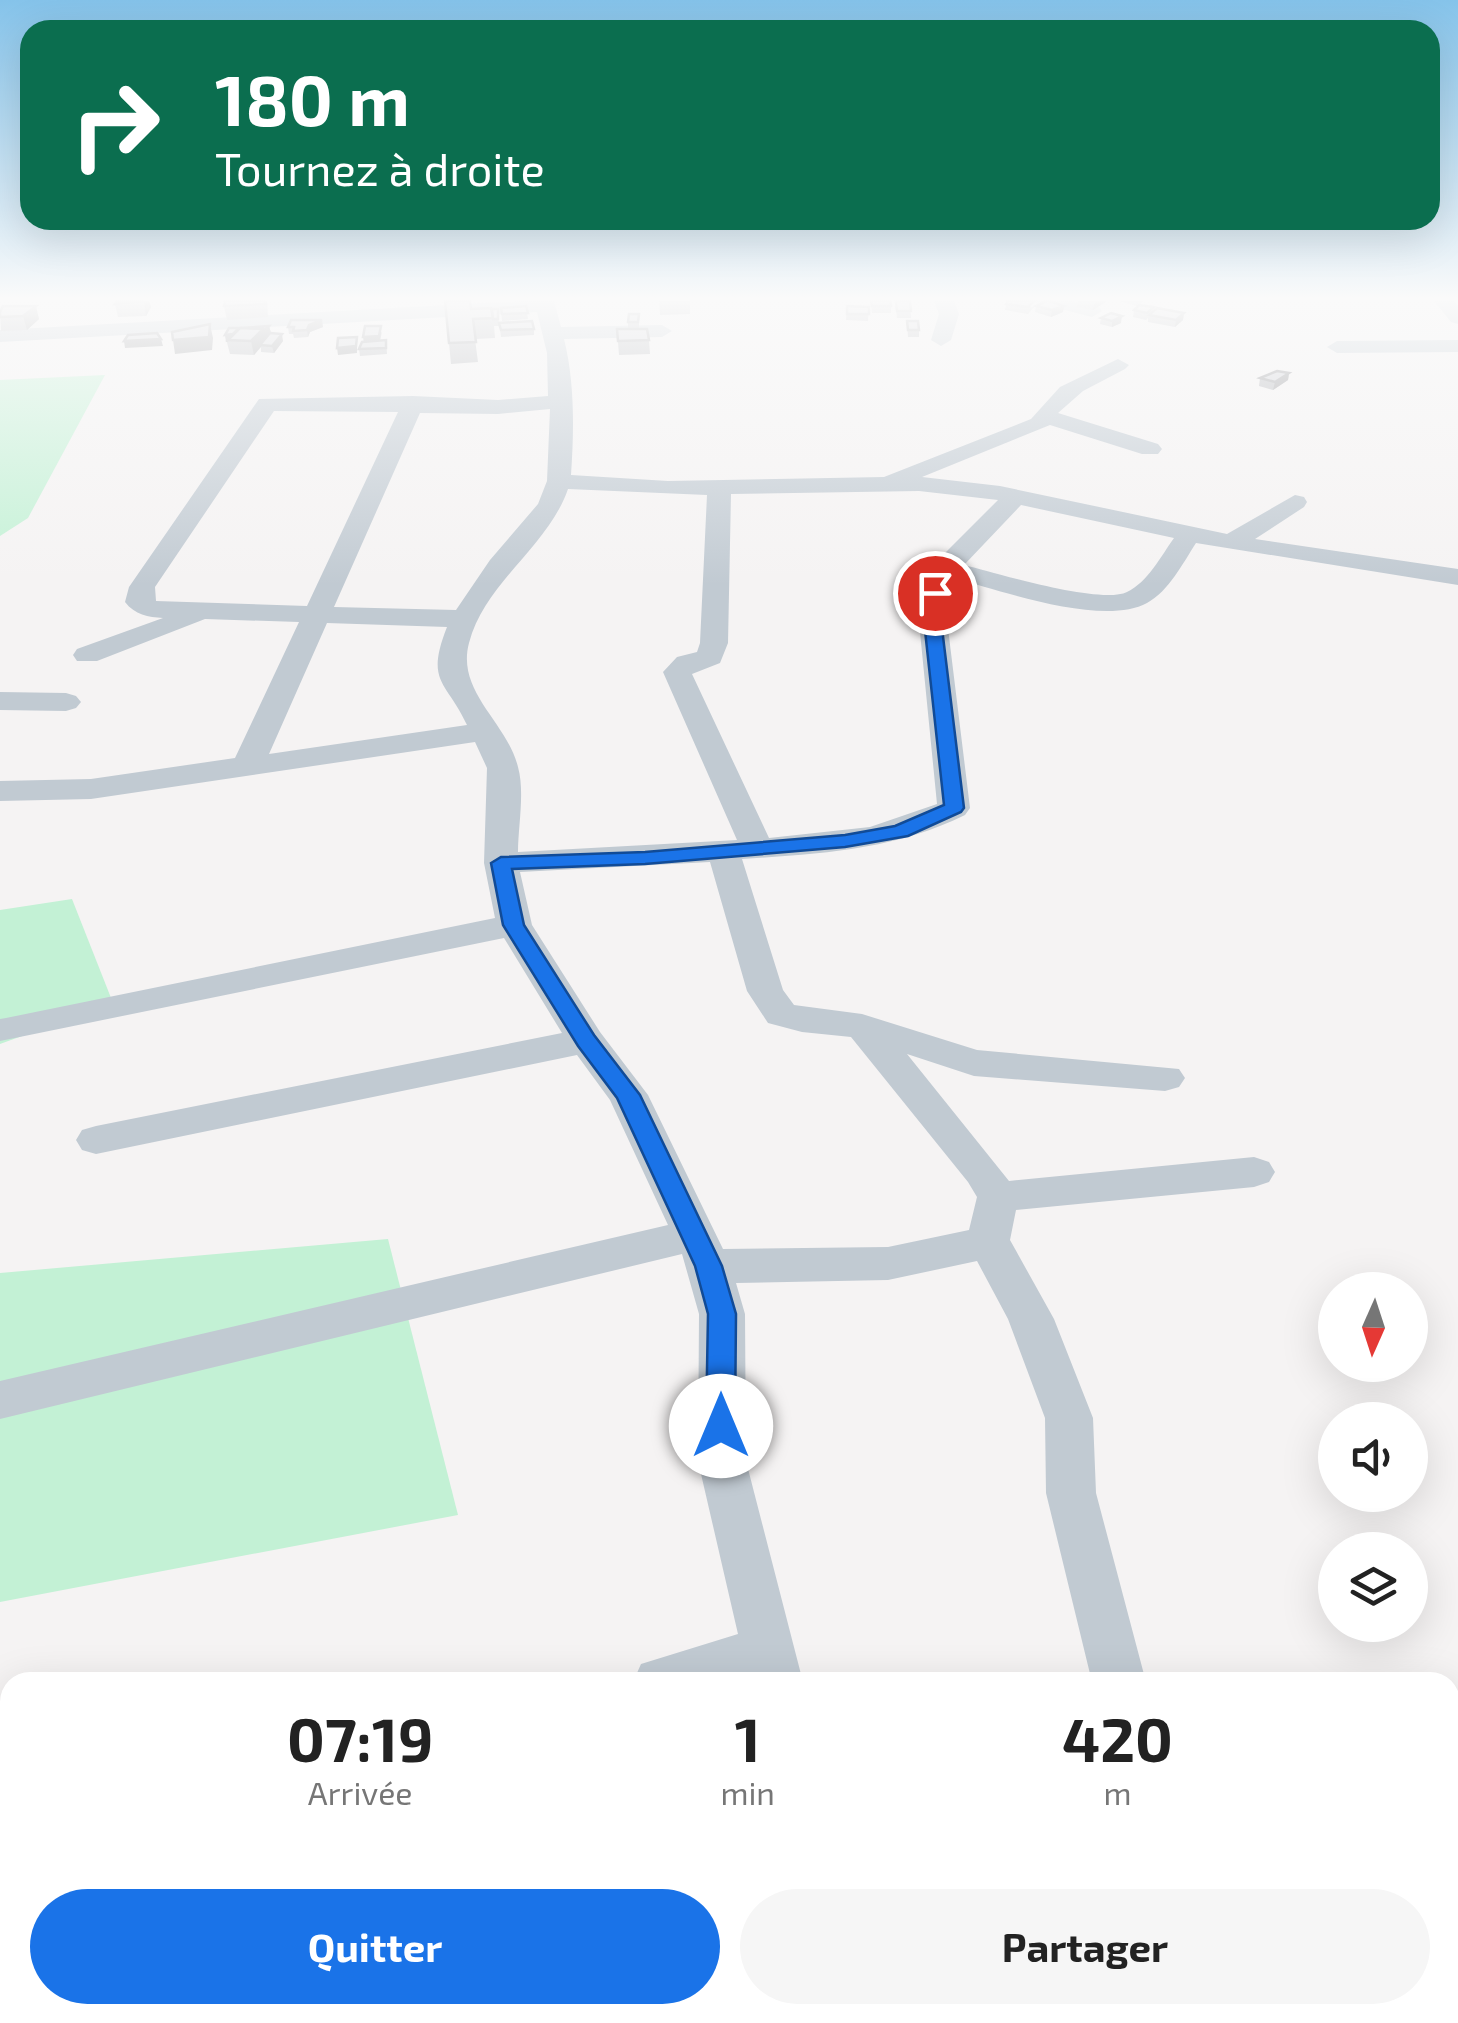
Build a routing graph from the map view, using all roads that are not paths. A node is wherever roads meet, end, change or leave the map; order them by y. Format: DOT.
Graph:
graph roads {
  1 [pos="558,395"];
  2 [pos="1065,395"];
  3 [pos="559,402"];
  4 [pos="413,404"];
  5 [pos="1046,417"];
  6 [pos="1150,449"];
  7 [pos="560,481"];
  8 [pos="884,484"];
  9 [pos="719,487"];
  10 [pos="1015,497"];
  11 [pos="1294,502"];
  12 [pos="1189,534"];
  13 [pos="1231,543"];
  14 [pos="944,568"];
  15 [pos="1458,576"];
  16 [pos="210,610"];
  17 [pos="320,613"];
  18 [pos="464,619"];
  19 [pos="87,654"];
  20 [pos="0,701"];
  21 [pos="66,702"];
  22 [pos="486,731"];
  23 [pos="247,767"];
  24 [pos="0,791"];
  25 [pos="758,848"];
  26 [pos="721,851"];
  27 [pos="501,863"];
  28 [pos="514,925"];
  29 [pos="862,1026"];
  30 [pos="6,1030"];
  31 [pos="586,1041"];
  32 [pos="1165,1078"];
  33 [pos="96,1140"];
  34 [pos="1254,1172"];
  35 [pos="993,1218"];
  36 [pos="702,1250"];
  37 [pos="0,1400"];
  38 [pos="772,1666"];
  39 [pos="730,1672"];
  40 [pos="1116,1672"];
  1 -- 3 [label="street"];
  2 -- 5 [label="street"];
  3 -- 4 [label="street"];
  3 -- 7 [label="street"];
  4 -- 16 [label="street"];
  4 -- 17 [label="street"];
  5 -- 6 [label="street"];
  5 -- 8 [label="street"];
  7 -- 9 [label="street"];
  7 -- 18 [label="street"];
  8 -- 9 [label="street"];
  8 -- 10 [label="street"];
  9 -- 25 [label="street"];
  10 -- 12 [label="street"];
  10 -- 14 [label="street"];
  11 -- 13 [label="street"];
  12 -- 13 [label="street"];
  12 -- 14 [label="street"];
  13 -- 15 [label="street"];
  14 -- 25 [label="street"];
  16 -- 17 [label="street"];
  16 -- 19 [label="street"];
  17 -- 18 [label="street"];
  17 -- 23 [label="street"];
  18 -- 22 [label="street"];
  20 -- 21 [label="street"];
  22 -- 23 [label="street"];
  22 -- 27 [label="street"];
  23 -- 24 [label="street"];
  25 -- 26 [label="street"];
  26 -- 27 [label="street"];
  26 -- 29 [label="street"];
  27 -- 28 [label="street"];
  28 -- 30 [label="street"];
  28 -- 31 [label="street"];
  29 -- 32 [label="street"];
  29 -- 35 [label="street"];
  31 -- 33 [label="street"];
  31 -- 36 [label="street"];
  34 -- 35 [label="street"];
  35 -- 36 [label="street"];
  35 -- 40 [label="street"];
  36 -- 37 [label="street"];
  36 -- 38 [label="street"];
  38 -- 39 [label="street"];
}
